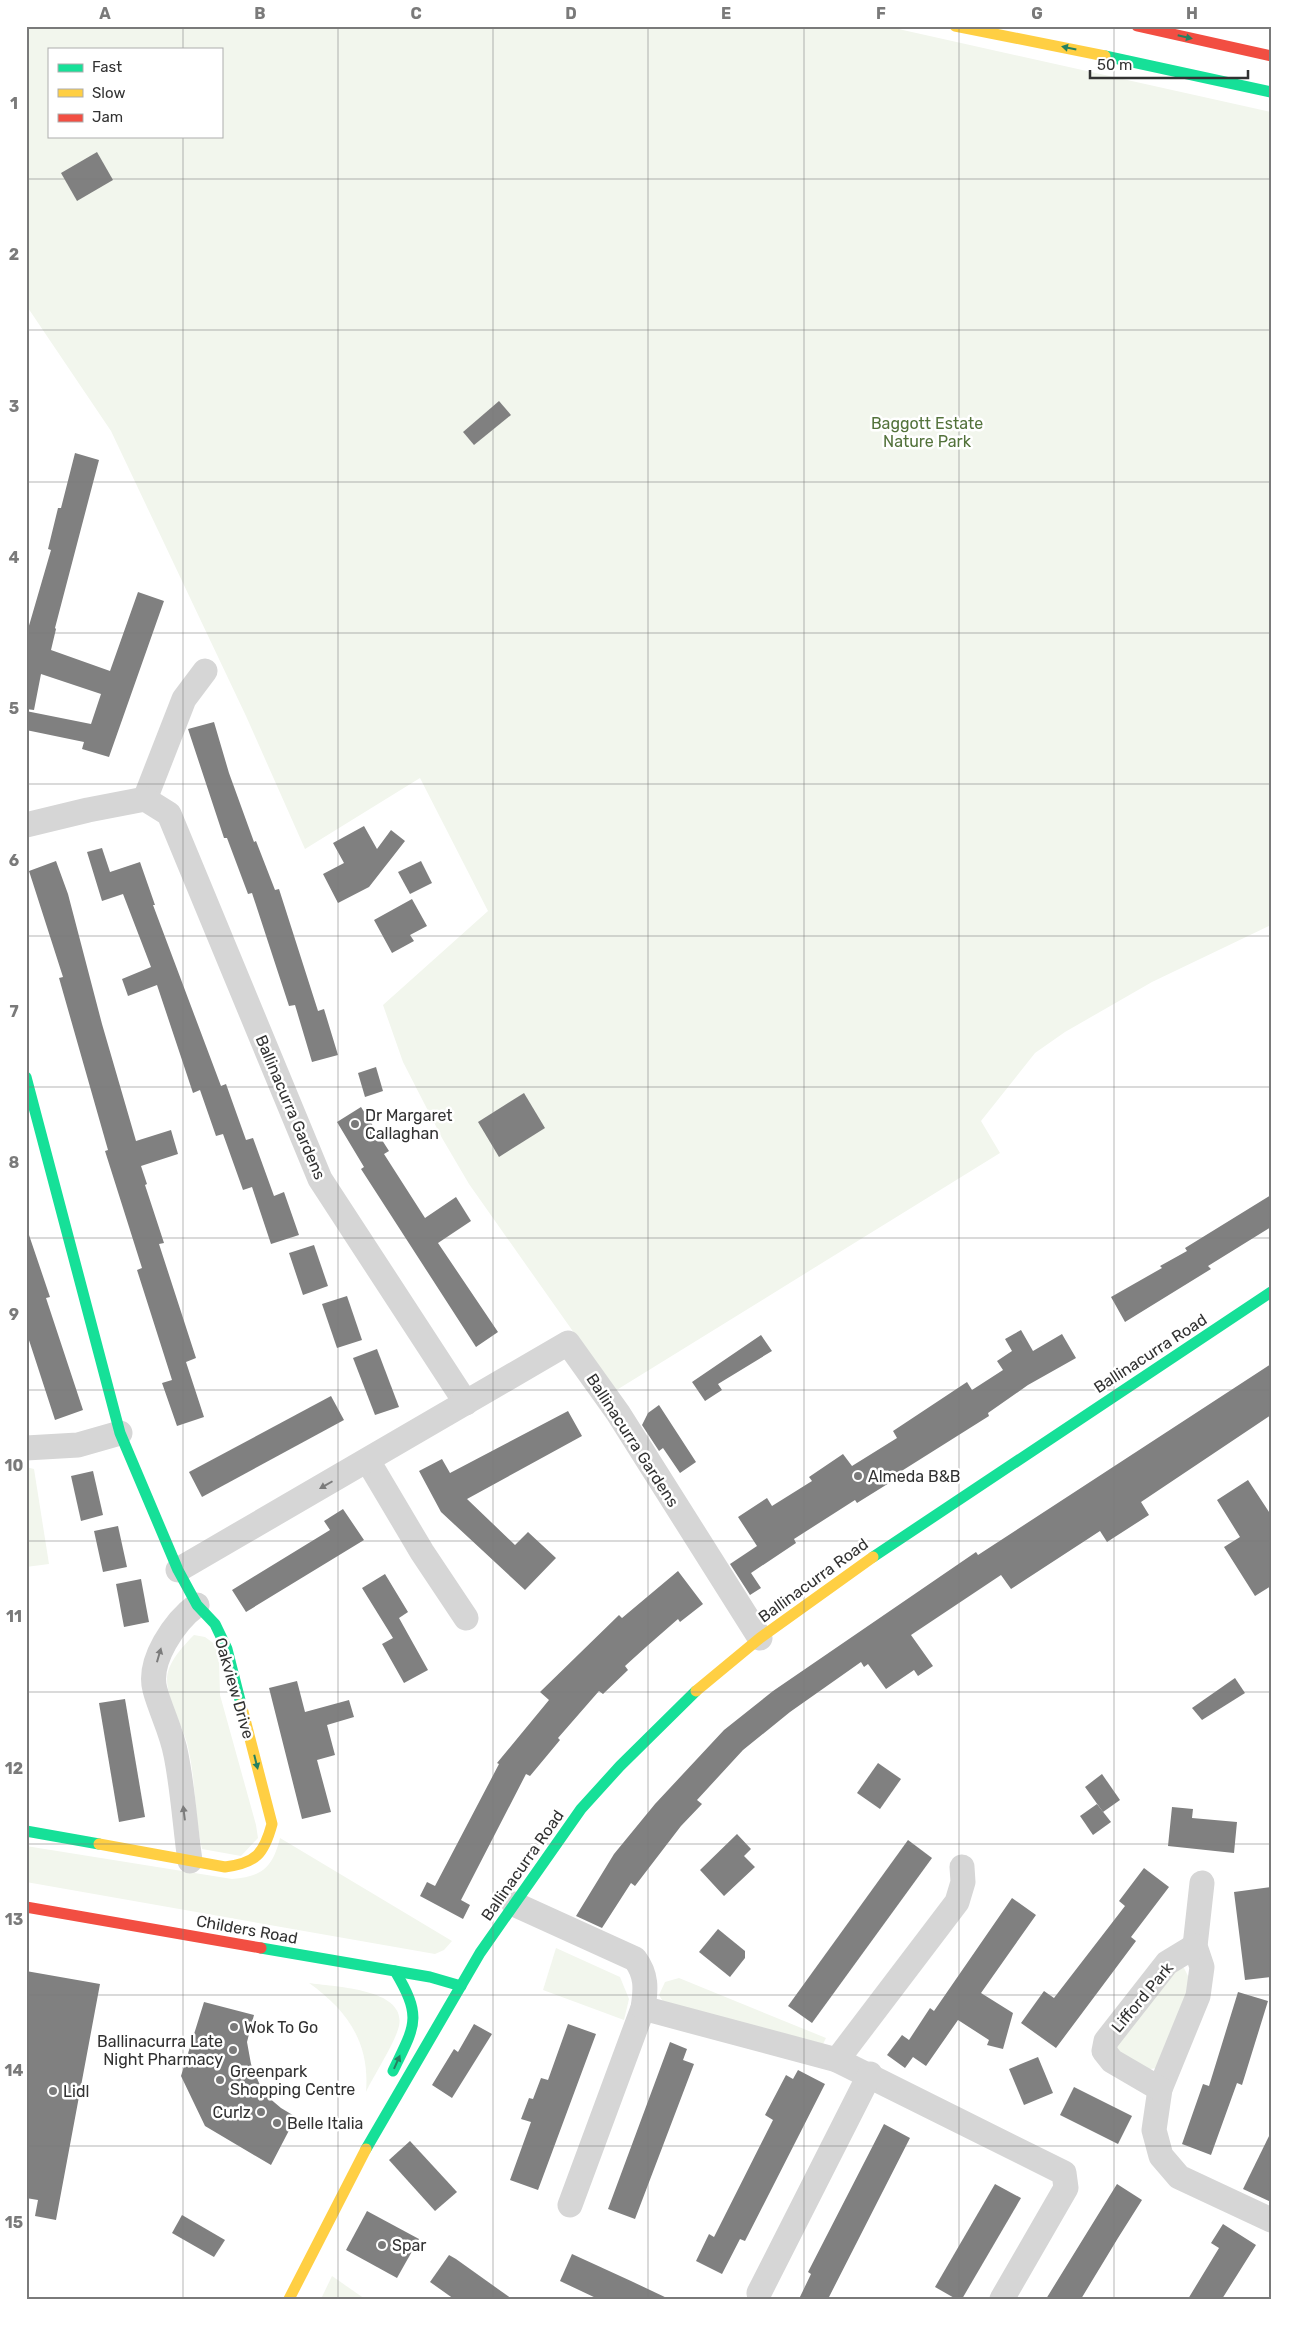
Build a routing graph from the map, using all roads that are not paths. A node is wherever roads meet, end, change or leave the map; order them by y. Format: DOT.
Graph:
graph roads {
  1 [pos="955,26"];
  2 [pos="1137,26"];
  3 [pos="1271,56"];
  4 [pos="1271,92"];
  5 [pos="204,672"];
  6 [pos="145,799"];
  7 [pos="26,825"];
  8 [pos="26,1077"];
  9 [pos="1271,1292"];
  10 [pos="466,1403"];
  11 [pos="120,1433"];
  12 [pos="26,1448"];
  13 [pos="368,1461"];
  14 [pos="178,1570"];
  15 [pos="197,1605"];
  16 [pos="466,1618"];
  17 [pos="760,1638"];
  18 [pos="26,1831"];
  19 [pos="190,1861"];
  20 [pos="962,1868"];
  21 [pos="1203,1883"];
  22 [pos="514,1904"];
  23 [pos="26,1907"];
  24 [pos="1195,1946"];
  25 [pos="395,1971"];
  26 [pos="461,1986"];
  27 [pos="643,2008"];
  28 [pos="837,2060"];
  29 [pos="870,2074"];
  30 [pos="1160,2089"];
  31 [pos="388,2108"];
  32 [pos="570,2205"];
  33 [pos="1271,2220"];
  34 [pos="759,2293"];
  35 [pos="289,2299"];
  36 [pos="1002,2299"];
  4 -- 1 [label="main road, one-way"];
  2 -- 3 [label="main road, one-way"];
  5 -- 6 [label="street"];
  6 -- 7 [label="street"];
  6 -- 10 [label="street, Ballinacurra Gardens"];
  8 -- 11 [label="main road"];
  9 -- 17 [label="main road, Ballinacurra Road"];
  10 -- 13 [label="street, Ballinacurra Gardens"];
  10 -- 17 [label="street, Ballinacurra Gardens"];
  11 -- 12 [label="street"];
  11 -- 14 [label="main road"];
  13 -- 14 [label="street, Ballinacurra Gardens, one-way"];
  13 -- 16 [label="street"];
  14 -- 15 [label="main road"];
  19 -- 15 [label="street, one-way"];
  15 -- 19 [label="main road, Oakview Drive, one-way"];
  17 -- 22 [label="main road, Ballinacurra Road"];
  18 -- 19 [label="main road, Oakview Drive"];
  20 -- 28 [label="street"];
  21 -- 24 [label="street"];
  22 -- 26 [label="main road, Ballinacurra Road"];
  22 -- 27 [label="street"];
  23 -- 25 [label="main road, Childers Road"];
  24 -- 30 [label="street"];
  24 -- 30 [label="street, Lifford Park"];
  25 -- 26 [label="main road, Childers Road"];
  31 -- 25 [label="main road, one-way"];
  26 -- 31 [label="main road, Ballinacurra Road"];
  27 -- 28 [label="street"];
  27 -- 32 [label="street"];
  28 -- 29 [label="street"];
  29 -- 34 [label="street"];
  29 -- 36 [label="street"];
  30 -- 33 [label="street"];
  31 -- 35 [label="main road, Ballinacurra Road"];
}
